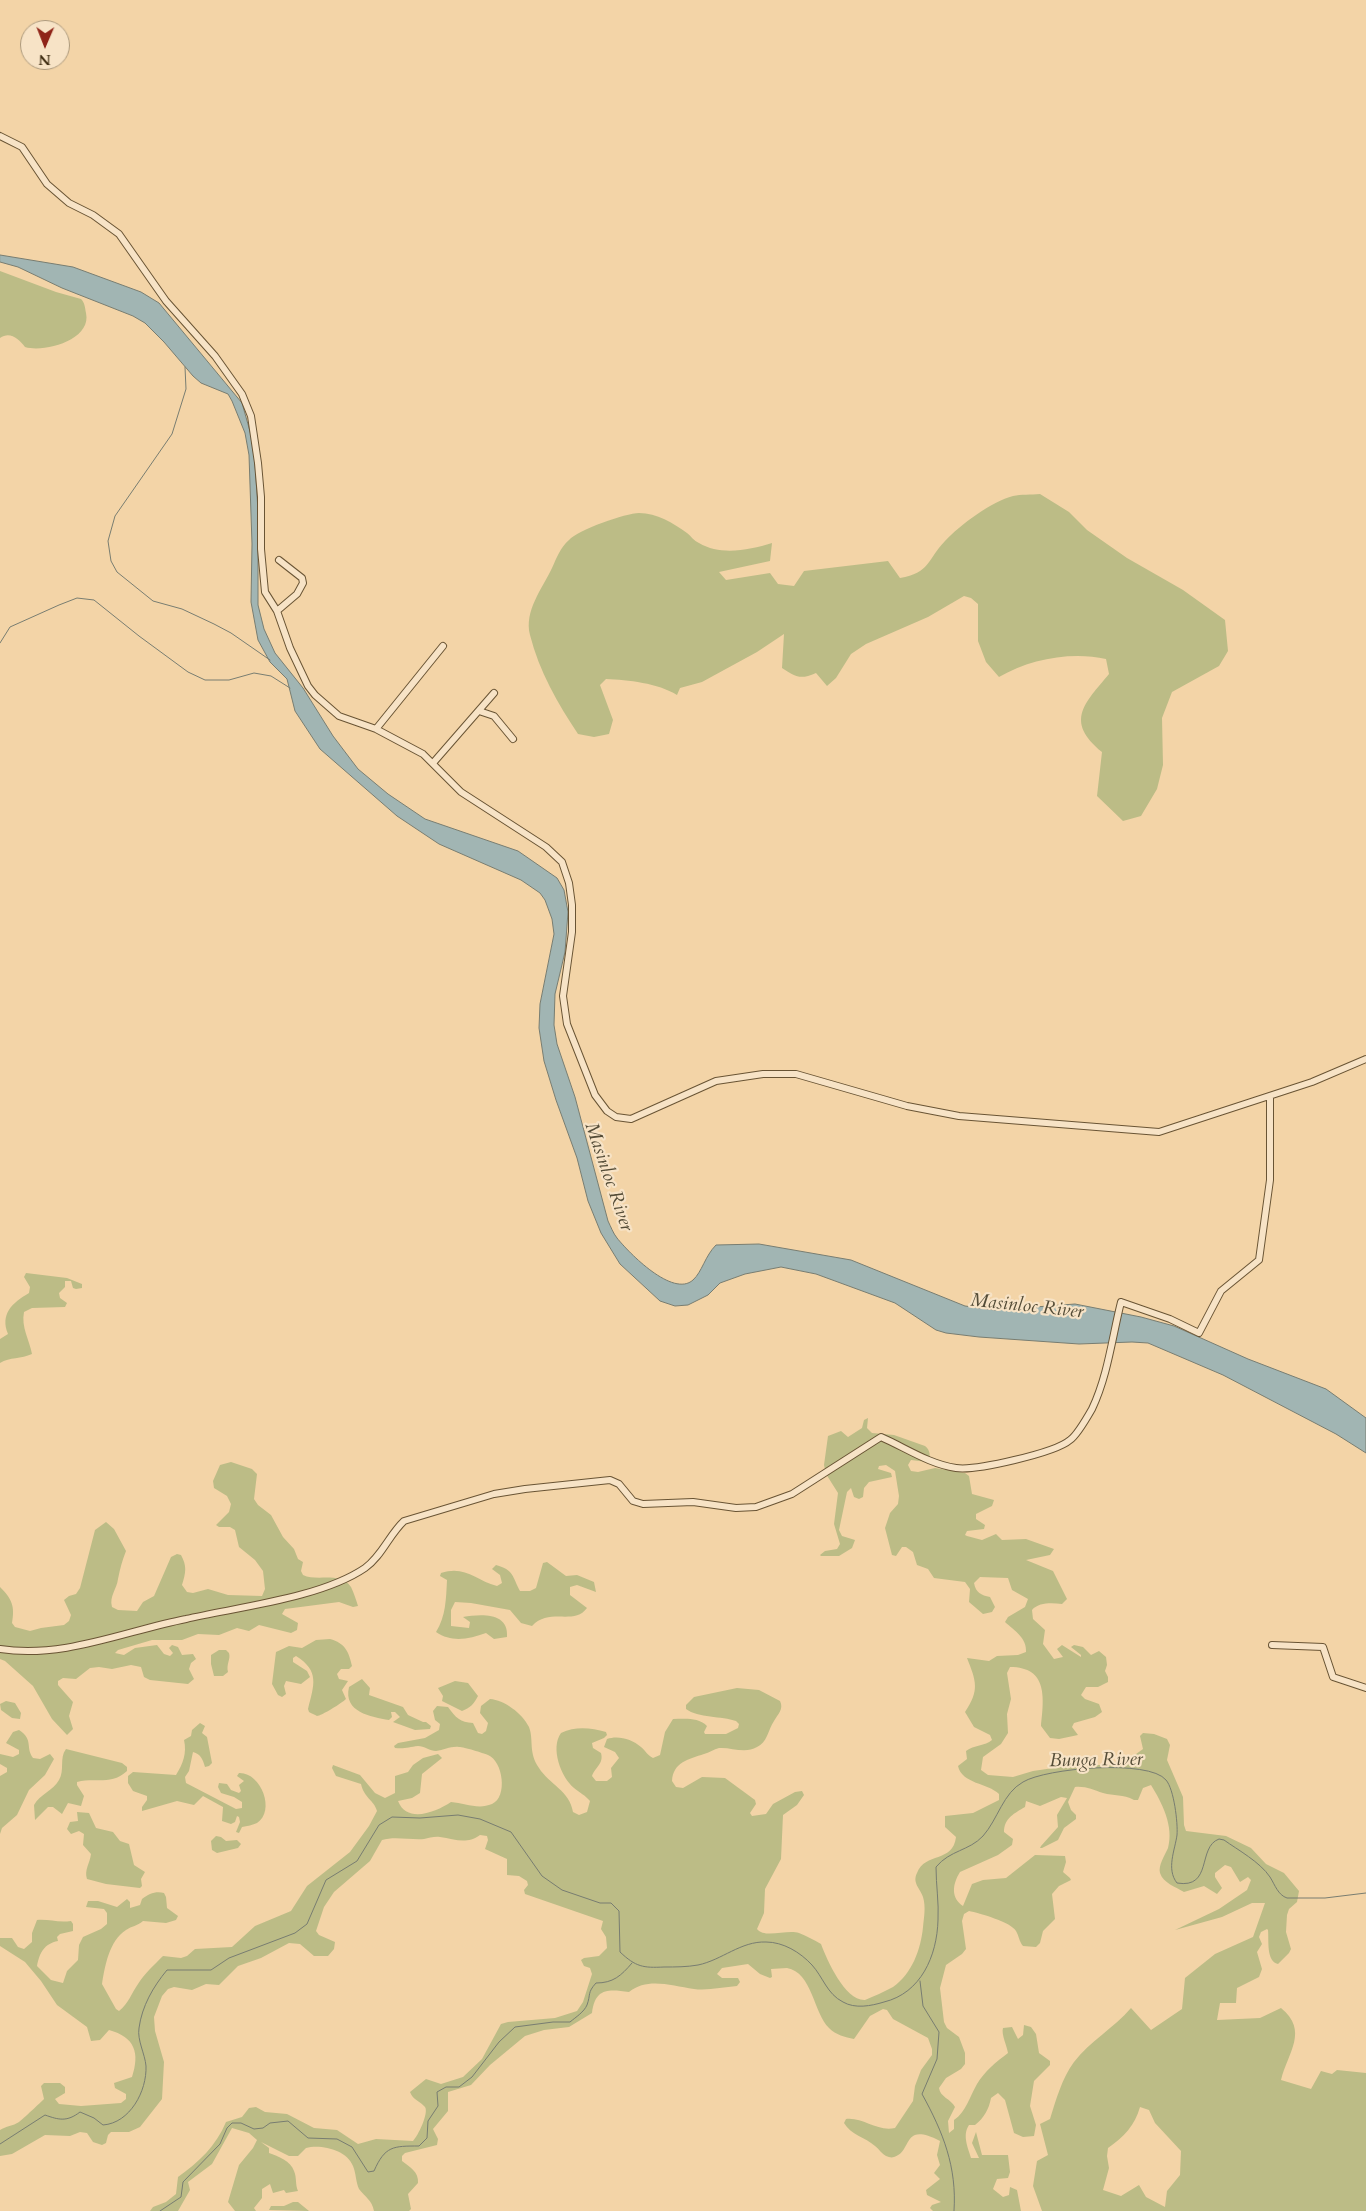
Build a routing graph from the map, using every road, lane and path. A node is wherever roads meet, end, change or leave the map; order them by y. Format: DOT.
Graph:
graph roads {
  1 [pos="0,136"];
  2 [pos="279,560"];
  3 [pos="277,611"];
  4 [pos="443,646"];
  5 [pos="494,693"];
  6 [pos="479,711"];
  7 [pos="376,728"];
  8 [pos="513,739"];
  9 [pos="433,763"];
  10 [pos="1366,1059"];
  11 [pos="1270,1096"];
  12 [pos="1272,1646"];
  13 [pos="0,1649"];
  14 [pos="1366,1688"];
  1 -- 3 [label="street"];
  2 -- 3 [label="street"];
  3 -- 7 [label="street"];
  4 -- 7 [label="street"];
  5 -- 6 [label="street"];
  6 -- 8 [label="street"];
  6 -- 9 [label="street"];
  7 -- 9 [label="street"];
  9 -- 11 [label="street"];
  10 -- 11 [label="street"];
  11 -- 13 [label="street"];
  12 -- 14 [label="street"];
}
